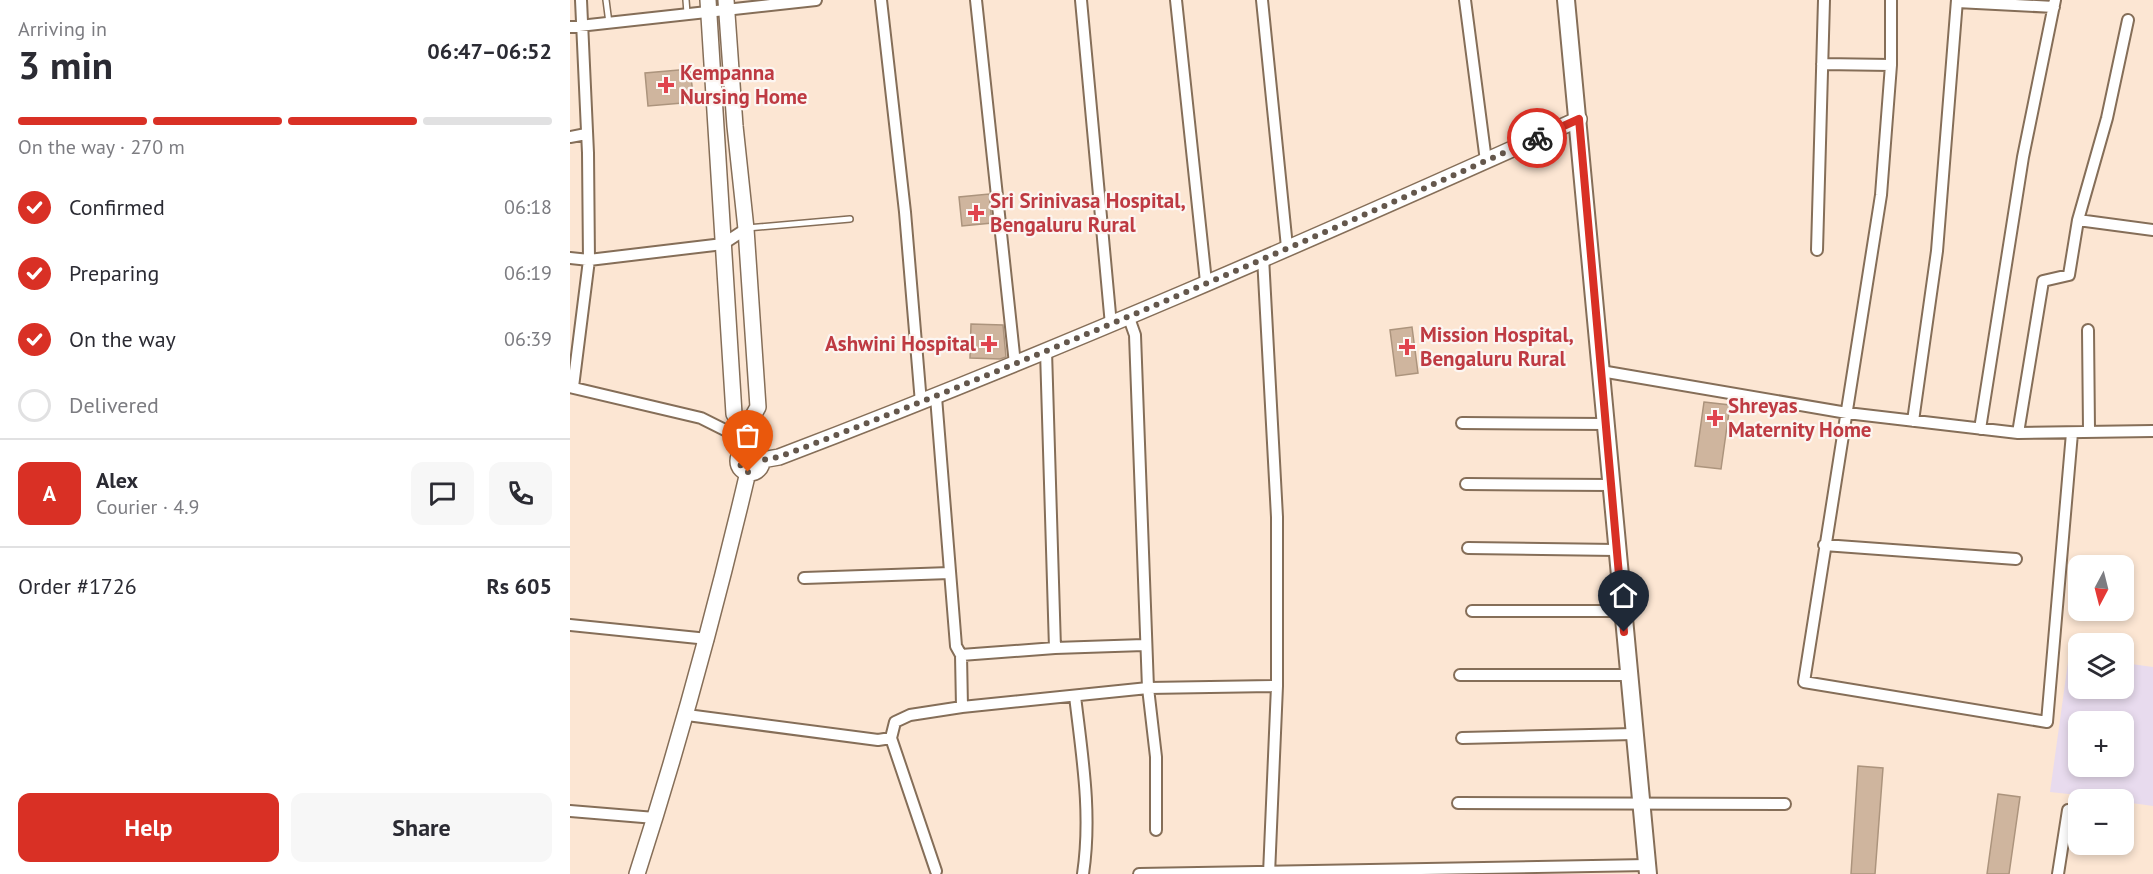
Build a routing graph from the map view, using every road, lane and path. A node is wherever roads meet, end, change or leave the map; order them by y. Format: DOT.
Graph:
graph roads {
  1 [pos="580,0"];
  2 [pos="606,0"];
  3 [pos="686,0"];
  4 [pos="816,0"];
  5 [pos="881,0"];
  6 [pos="976,0"];
  7 [pos="1080,0"];
  8 [pos="1176,0"];
  9 [pos="1262,0"];
  10 [pos="1465,0"];
  11 [pos="1824,0"];
  12 [pos="1891,0"];
  13 [pos="1957,1"];
  14 [pos="1569,2"];
  15 [pos="2055,4"];
  16 [pos="726,6"];
  17 [pos="709,7"];
  18 [pos="687,16"];
  19 [pos="2128,20"];
  20 [pos="609,23"];
  21 [pos="584,26"];
  22 [pos="570,27"];
  23 [pos="1822,64"];
  24 [pos="1891,64"];
  25 [pos="1579,119"];
  26 [pos="586,134"];
  27 [pos="570,137"];
  28 [pos="1485,161"];
  29 [pos="850,219"];
  30 [pos="2079,220"];
  31 [pos="746,229"];
  32 [pos="2153,230"];
  33 [pos="723,244"];
  34 [pos="1287,247"];
  35 [pos="1817,250"];
  36 [pos="1263,257"];
  37 [pos="570,258"];
  38 [pos="589,260"];
  39 [pos="1206,282"];
  40 [pos="1129,318"];
  41 [pos="1111,325"];
  42 [pos="2088,330"];
  43 [pos="1046,351"];
  44 [pos="1015,364"];
  45 [pos="1601,371"];
  46 [pos="571,387"];
  47 [pos="936,397"];
  48 [pos="921,403"];
  49 [pos="1847,413"];
  50 [pos="1913,421"];
  51 [pos="1462,423"];
  52 [pos="1605,424"];
  53 [pos="1980,429"];
  54 [pos="2090,430"];
  55 [pos="2153,430"];
  56 [pos="2018,433"];
  57 [pos="2072,433"];
  58 [pos="746,440"];
  59 [pos="762,460"];
  60 [pos="748,472"];
  61 [pos="1466,484"];
  62 [pos="1611,486"];
  63 [pos="1824,545"];
  64 [pos="1468,548"];
  65 [pos="1616,550"];
  66 [pos="2016,559"];
  67 [pos="950,573"];
  68 [pos="804,578"];
  69 [pos="1472,611"];
  70 [pos="1622,611"];
  71 [pos="570,625"];
  72 [pos="708,639"];
  73 [pos="1144,645"];
  74 [pos="1055,648"];
  75 [pos="961,655"];
  76 [pos="1460,675"];
  77 [pos="1628,675"];
  78 [pos="1277,686"];
  79 [pos="1148,688"];
  80 [pos="1075,696"];
  81 [pos="962,707"];
  82 [pos="687,715"];
  83 [pos="1634,734"];
  84 [pos="891,738"];
  85 [pos="1462,738"];
  86 [pos="1458,803"];
  87 [pos="1642,803"];
  88 [pos="1785,804"];
  89 [pos="2068,810"];
  90 [pos="570,812"];
  91 [pos="655,818"];
  92 [pos="1156,830"];
  93 [pos="1647,870"];
  94 [pos="936,871"];
  95 [pos="1269,873"];
  96 [pos="637,874"];
  97 [pos="1083,874"];
  98 [pos="1139,874"];
  99 [pos="2058,874"];
  1 -- 21 [label="street"];
  2 -- 20 [label="lane"];
  3 -- 18 [label="lane"];
  4 -- 16 [label="street"];
  5 -- 48 [label="street"];
  6 -- 44 [label="street"];
  7 -- 41 [label="street"];
  8 -- 39 [label="street"];
  9 -- 34 [label="street"];
  10 -- 28 [label="street"];
  11 -- 23 [label="street"];
  12 -- 24 [label="street"];
  13 -- 15 [label="street"];
  13 -- 50 [label="street"];
  14 -- 25 [label="main road"];
  15 -- 53 [label="street"];
  16 -- 17 [label="street"];
  16 -- 31 [label="main road"];
  17 -- 18 [label="street"];
  17 -- 33 [label="main road"];
  18 -- 20 [label="street"];
  19 -- 30 [label="street"];
  20 -- 21 [label="street"];
  21 -- 22 [label="street"];
  21 -- 26 [label="street"];
  23 -- 24 [label="street"];
  23 -- 35 [label="street"];
  24 -- 49 [label="street"];
  25 -- 28 [label="main road"];
  25 -- 45 [label="main road"];
  26 -- 27 [label="street"];
  26 -- 38 [label="street"];
  28 -- 34 [label="main road"];
  29 -- 31 [label="lane"];
  30 -- 32 [label="street"];
  30 -- 56 [label="street"];
  31 -- 33 [label="street"];
  31 -- 58 [label="main road"];
  33 -- 38 [label="street"];
  33 -- 58 [label="main road"];
  34 -- 36 [label="main road"];
  36 -- 39 [label="main road"];
  36 -- 78 [label="street"];
  37 -- 38 [label="street"];
  38 -- 46 [label="street"];
  39 -- 40 [label="main road"];
  40 -- 41 [label="main road"];
  40 -- 73 [label="street"];
  41 -- 43 [label="main road"];
  42 -- 54 [label="street"];
  43 -- 44 [label="main road"];
  43 -- 74 [label="street"];
  44 -- 47 [label="main road"];
  45 -- 49 [label="street"];
  45 -- 52 [label="main road"];
  46 -- 58 [label="street"];
  47 -- 48 [label="main road"];
  47 -- 67 [label="street"];
  48 -- 59 [label="main road"];
  49 -- 50 [label="street"];
  49 -- 63 [label="street"];
  50 -- 53 [label="street"];
  51 -- 52 [label="street"];
  52 -- 62 [label="main road"];
  53 -- 56 [label="street"];
  54 -- 55 [label="street"];
  54 -- 57 [label="street"];
  56 -- 57 [label="street"];
  57 -- 63 [label="street"];
  58 -- 59 [label="main road"];
  58 -- 60 [label="main road"];
  59 -- 60 [label="main road"];
  60 -- 72 [label="main road"];
  61 -- 62 [label="street"];
  62 -- 65 [label="main road"];
  63 -- 66 [label="street"];
  64 -- 65 [label="street"];
  65 -- 70 [label="main road"];
  67 -- 68 [label="street"];
  67 -- 75 [label="street"];
  69 -- 70 [label="street"];
  70 -- 77 [label="main road"];
  71 -- 72 [label="street"];
  72 -- 82 [label="main road"];
  73 -- 74 [label="street"];
  73 -- 79 [label="street"];
  74 -- 75 [label="street"];
  75 -- 81 [label="street"];
  76 -- 77 [label="street"];
  77 -- 83 [label="main road"];
  78 -- 79 [label="street"];
  78 -- 95 [label="street"];
  79 -- 80 [label="street"];
  79 -- 92 [label="street"];
  80 -- 81 [label="street"];
  80 -- 97 [label="street"];
  81 -- 84 [label="street"];
  82 -- 84 [label="street"];
  82 -- 91 [label="main road"];
  83 -- 85 [label="street"];
  83 -- 87 [label="main road"];
  84 -- 94 [label="street"];
  86 -- 87 [label="street"];
  87 -- 88 [label="street"];
  87 -- 93 [label="main road"];
  89 -- 99 [label="street"];
  90 -- 91 [label="street"];
  91 -- 96 [label="main road"];
  93 -- 95 [label="street"];
  95 -- 98 [label="street"];
}
